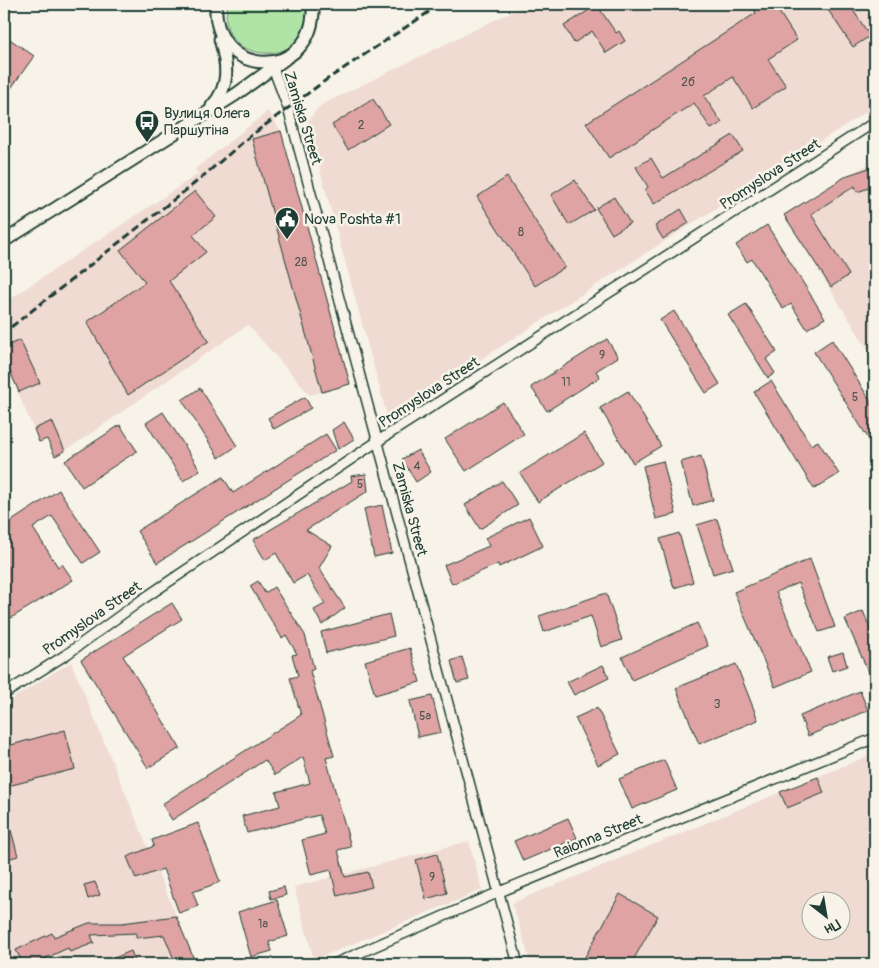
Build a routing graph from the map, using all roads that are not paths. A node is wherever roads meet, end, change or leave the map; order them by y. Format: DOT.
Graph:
graph roads {
  1 [pos="216,4"];
  2 [pos="312,4"];
  3 [pos="218,31"];
  4 [pos="270,66"];
  5 [pos="202,116"];
  6 [pos="875,122"];
  7 [pos="4,242"];
  8 [pos="378,441"];
  9 [pos="4,694"];
  10 [pos="875,738"];
  11 [pos="497,893"];
  12 [pos="334,964"];
  13 [pos="518,964"];
  1 -- 3 [label="street"];
  2 -- 4 [label="street"];
  3 -- 4 [label="street"];
  3 -- 5 [label="street"];
  4 -- 5 [label="street"];
  4 -- 8 [label="street, Zamiska Street"];
  5 -- 7 [label="street"];
  6 -- 8 [label="street, Promyslova Street"];
  8 -- 9 [label="street, Promyslova Street"];
  8 -- 11 [label="street, Zamiska Street"];
  10 -- 11 [label="street, Raionna Street"];
  11 -- 12 [label="street, Raionna Street"];
  11 -- 13 [label="street, Zamiska Street"];
}
